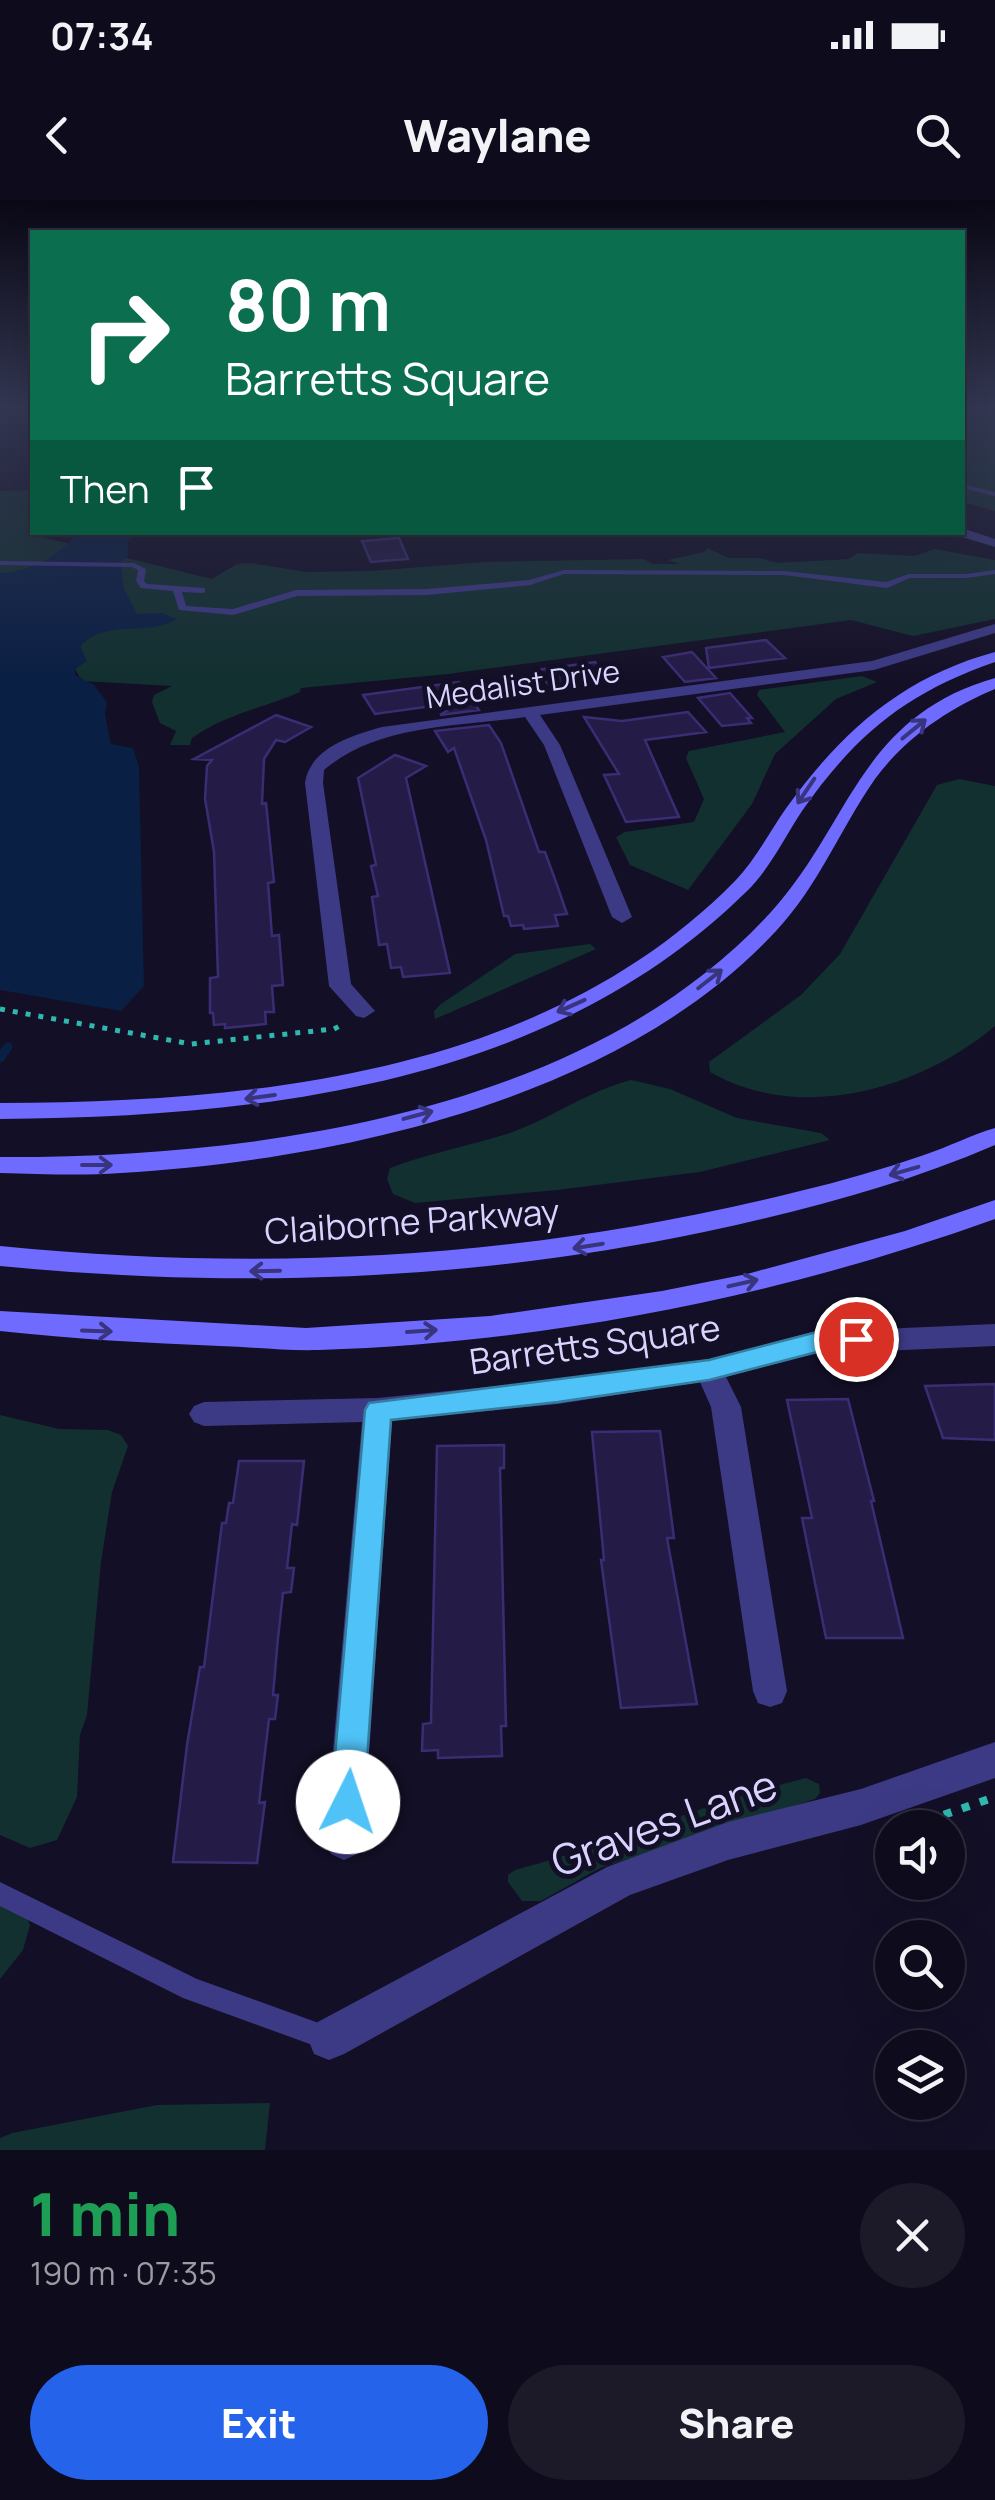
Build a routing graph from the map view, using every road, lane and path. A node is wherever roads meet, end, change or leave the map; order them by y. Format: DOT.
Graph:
graph roads {
  1 [pos="965,533"];
  2 [pos="995,543"];
  3 [pos="0,563"];
  4 [pos="995,572"];
  5 [pos="177,589"];
  6 [pos="202,590"];
  7 [pos="995,628"];
  8 [pos="995,658"];
  9 [pos="995,683"];
  10 [pos="529,712"];
  11 [pos="622,918"];
  12 [pos="0,1010"];
  13 [pos="364,1012"];
  14 [pos="0,1112"];
  15 [pos="995,1136"];
  16 [pos="0,1165"];
  17 [pos="995,1209"];
  18 [pos="0,1256"];
  19 [pos="0,1321"];
  20 [pos="995,1335"];
  21 [pos="709,1370"];
  22 [pos="378,1410"];
  23 [pos="204,1414"];
  24 [pos="770,1690"];
  25 [pos="995,1760"];
  26 [pos="995,1798"];
  27 [pos="960,1810"];
  28 [pos="344,1841"];
  29 [pos="0,1894"];
  30 [pos="329,2040"];
  1 -- 2 [label="street"];
  3 -- 5 [label="lane"];
  4 -- 5 [label="lane"];
  5 -- 6 [label="lane"];
  7 -- 10 [label="street, Medalist Drive"];
  8 -- 14 [label="main road, one-way"];
  16 -- 9 [label="main road, one-way"];
  10 -- 11 [label="street"];
  10 -- 13 [label="street, Medalist Drive"];
  12 -- 13 [label="path"];
  15 -- 18 [label="main road, Claiborne Parkway, one-way"];
  19 -- 17 [label="main road, one-way"];
  20 -- 21 [label="street, Barretts Square"];
  21 -- 22 [label="street, Barretts Square"];
  21 -- 24 [label="street"];
  22 -- 23 [label="street, Barretts Square"];
  22 -- 28 [label="street"];
  25 -- 30 [label="street, Graves Lane"];
  26 -- 27 [label="path"];
  29 -- 30 [label="lane"];
}
